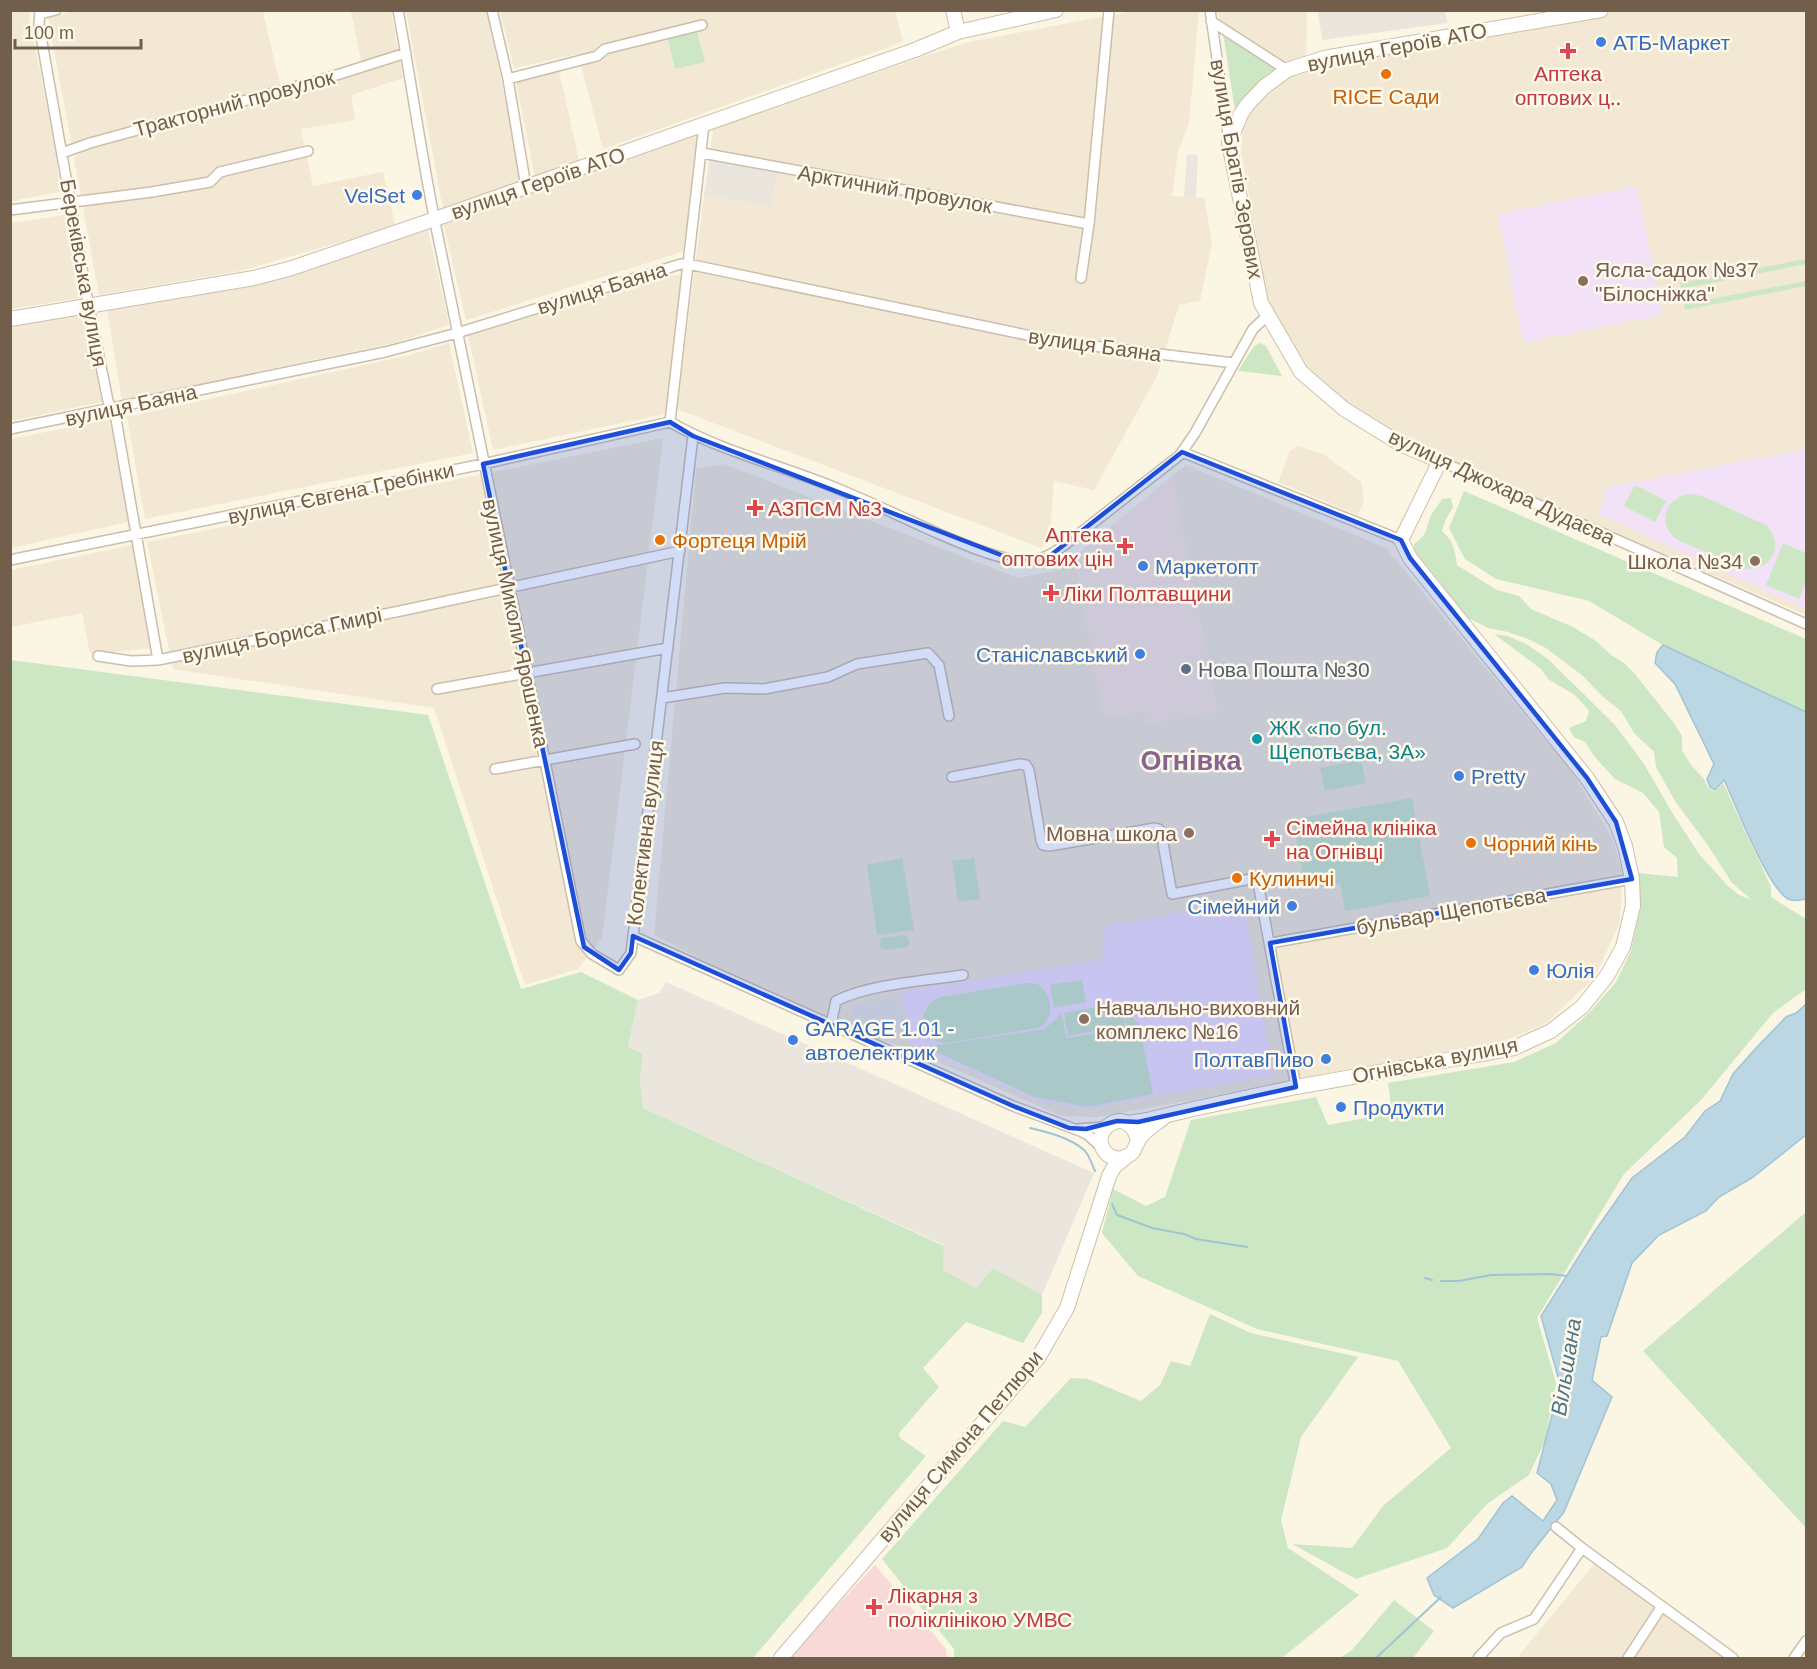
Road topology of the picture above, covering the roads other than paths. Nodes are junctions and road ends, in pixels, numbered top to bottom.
1 (56, 10) edge
2 (398, 10) edge
3 (492, 10) edge
4 (952, 10) edge
5 (1056, 10) edge
6 (1109, 10) edge
7 (1210, 10) edge
8 (1601, 10) edge
9 (40, 12) edge
10 (1211, 21) junction
11 (702, 25) dead end
12 (958, 32) junction
13 (406, 53) junction
14 (1287, 70) junction
15 (508, 79) junction
16 (704, 124) junction
17 (1229, 143) junction
18 (308, 151) dead end
19 (62, 153) junction
20 (702, 153) junction
21 (526, 187) junction
22 (72, 202) junction
23 (10, 210) edge
24 (435, 219) junction
25 (1089, 224) junction
26 (688, 264) junction
27 (1082, 278) dead end
28 (89, 306) junction
29 (1268, 315) junction
30 (10, 319) edge
31 (457, 333) junction
32 (1234, 363) junction
33 (112, 409) junction
34 (670, 422) junction
35 (10, 429) edge
36 (693, 436) junction
37 (1182, 452) junction
38 (1440, 461) junction
39 (483, 464) junction
40 (135, 535) junction
41 (1401, 540) junction
42 (680, 551) junction
43 (10, 560) edge
44 (510, 587) junction
45 (1806, 624) edge
46 (668, 648) junction
47 (98, 656) dead end
48 (158, 660) junction
49 (528, 673) junction
50 (437, 689) dead end
51 (662, 698) junction
52 (949, 716) dead end
53 (635, 744) dead end
54 (545, 760) junction
55 (495, 769) dead end
56 (952, 777) dead end
57 (1632, 879) junction
58 (633, 936) junction
59 (1270, 943) junction
60 (963, 975) dead end
61 (831, 1024) junction
62 (1296, 1087) junction
63 (1193, 1109) junction
64 (1128, 1123) junction
65 (1106, 1126) junction
66 (1069, 1128) junction
67 (1138, 1142) junction
68 (1103, 1150) junction
69 (1126, 1157) junction
70 (1109, 1176) junction
71 (1556, 1527) dead end
72 (1582, 1548) junction
73 (1662, 1606) junction
74 (1806, 1641) edge
75 (781, 1659) edge
76 (1478, 1659) edge
77 (1628, 1659) edge
78 (1733, 1659) edge
79 (1794, 1659) edge

1 - 9 street
2 - 13 street, вулиця Миколи Ярошенка
3 - 15 street
4 - 12 street
5 - 12 street, вулиця Героїв АТО
6 - 25 street
7 - 10 street, вулиця Братів Зерових
8 - 14 street, вулиця Героїв АТО
9 - 19 street, Береківська вулиця
10 - 14 street, вулиця Братів Зерових
10 - 17 street, вулиця Братів Зерових
11 - 15 street
12 - 16 street, вулиця Героїв АТО
13 - 19 street, Тракторний провулок
13 - 24 street, вулиця Миколи Ярошенка
14 - 17 street, вулиця Героїв АТО
15 - 21 street
16 - 20 street
16 - 21 street, вулиця Героїв АТО
17 - 29 street, вулиця Братів Зерових
18 - 22 street
19 - 22 street, Береківська вулиця
20 - 25 street, Арктичний провулок
20 - 26 street
21 - 24 street, вулиця Героїв АТО
22 - 23 street
22 - 28 street, Береківська вулиця
24 - 28 street, вулиця Героїв АТО
24 - 31 street, вулиця Миколи Ярошенка
25 - 27 street
26 - 31 street, вулиця Баяна
26 - 32 street, вулиця Баяна
26 - 34 street
28 - 30 street, вулиця Героїв АТО
28 - 33 street, Береківська вулиця
29 - 32 street
29 - 38 street, вулиця Джохара Дудаєва
31 - 33 street, вулиця Баяна
31 - 39 street, вулиця Миколи Ярошенка
32 - 37 street
33 - 35 street, вулиця Баяна
33 - 40 street, Береківська вулиця
34 - 36 street
34 - 39 street, вулиця Євгена Гребінки
36 - 37 street
36 - 42 street, Колективна вулиця
37 - 41 street
38 - 41 street
38 - 45 street, вулиця Джохара Дудаєва
39 - 40 street, вулиця Євгена Гребінки
39 - 44 street, вулиця Миколи Ярошенка
40 - 43 street, вулиця Євгена Гребінки
40 - 48 street, вулиця Бориса Гмирі
41 - 57 street, Огнівська вулиця
42 - 44 street, вулиця Бориса Гмирі
42 - 46 street, Колективна вулиця
44 - 48 street, вулиця Бориса Гмирі
44 - 49 street, вулиця Миколи Ярошенка
46 - 49 street
46 - 51 street, Колективна вулиця
47 - 48 street, вулиця Бориса Гмирі
49 - 50 street
49 - 54 street, вулиця Миколи Ярошенка
51 - 52 street
51 - 58 street, Колективна вулиця
53 - 54 street
54 - 55 street
54 - 58 street, вулиця Миколи Ярошенка
56 - 59 street
57 - 59 street, бульвар Щепотьєва
57 - 62 street, Огнівська вулиця
58 - 61 street, Колективна вулиця
59 - 62 street
60 - 61 street
61 - 66 street, Колективна вулиця
62 - 63 street, Огнівська вулиця
63 - 64 street, Огнівська вулиця
63 - 67 street, Огнівська вулиця
64 - 65 street, Огнівська вулиця
64 - 67 street
65 - 66 street, Колективна вулиця
65 - 68 street
66 - 68 street, Колективна вулиця
67 - 69 street, Огнівська вулиця
68 - 69 street
68 - 70 street, вулиця Симона Петлюри
69 - 70 street, вулиця Симона Петлюри
70 - 75 street, вулиця Симона Петлюри
71 - 72 street
72 - 73 street
72 - 76 street
73 - 77 street
73 - 78 street
74 - 79 street

